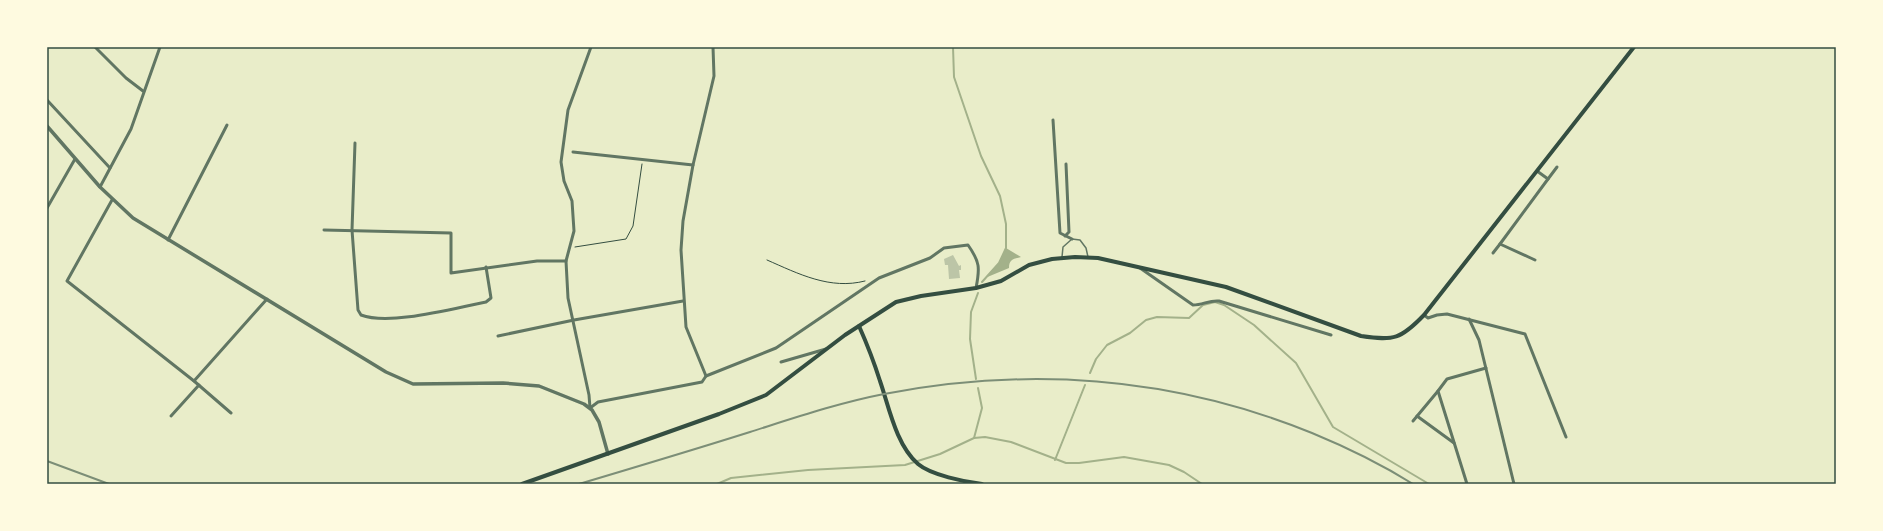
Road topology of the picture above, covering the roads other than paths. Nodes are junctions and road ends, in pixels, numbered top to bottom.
1 (95, 47) edge
2 (160, 47) edge
3 (591, 47) edge
4 (713, 47) edge
5 (1634, 47) edge
6 (143, 91) junction
7 (47, 100) edge
8 (1053, 120) dead end
9 (227, 125) dead end
10 (47, 126) edge
11 (355, 143) dead end
12 (573, 152) dead end
13 (75, 159) junction
14 (1066, 164) dead end
15 (693, 165) junction
16 (1557, 167) dead end
17 (110, 168) junction
18 (1537, 171) junction
19 (1548, 179) junction
20 (100, 187) junction
21 (112, 200) junction
22 (47, 208) edge
23 (324, 230) dead end
24 (352, 230) junction
25 (1065, 236) junction
26 (1072, 239) junction
27 (168, 240) junction
28 (1500, 244) junction
29 (1493, 253) dead end
30 (1062, 258) junction
31 (1088, 258) junction
32 (1535, 260) dead end
33 (566, 261) junction
34 (1137, 266) junction
35 (486, 267) junction
36 (976, 288) junction
37 (267, 299) junction
38 (683, 301) junction
39 (1424, 315) junction
40 (1469, 319) junction
41 (574, 320) junction
42 (859, 326) junction
43 (1331, 335) dead end
44 (498, 336) dead end
45 (828, 349) junction
46 (781, 362) dead end
47 (1486, 368) junction
48 (706, 376) junction
49 (194, 381) junction
50 (199, 385) junction
51 (1438, 391) junction
52 (590, 408) junction
53 (231, 413) dead end
54 (171, 416) dead end
55 (1417, 416) junction
56 (1413, 421) dead end
57 (1566, 437) dead end
58 (1454, 444) junction
59 (608, 454) junction
60 (522, 484) edge
61 (982, 484) edge
62 (1467, 484) edge
63 (1514, 484) edge

1 - 6 street
2 - 6 street
3 - 33 street
4 - 15 street
5 - 18 main road
6 - 17 street
7 - 17 street
8 - 25 street
9 - 27 street
10 - 13 street
11 - 24 street
12 - 15 street
13 - 20 street
13 - 22 street
14 - 25 street
15 - 38 street
16 - 19 street
17 - 20 street
18 - 19 street
18 - 39 main road
19 - 28 street
20 - 21 street
21 - 27 street
21 - 49 street
23 - 24 street
24 - 35 street
24 - 35 street
25 - 26 street
26 - 30 lane
26 - 31 lane
27 - 37 street
28 - 29 street
28 - 32 street
30 - 31 main road
30 - 36 main road
31 - 34 main road
33 - 35 street
33 - 41 street
34 - 39 main road
34 - 43 street
36 - 42 main road
36 - 48 street
37 - 49 street
37 - 52 street
38 - 41 street
38 - 48 street
39 - 40 street
40 - 47 street
40 - 57 street
41 - 44 street
41 - 52 street
42 - 45 main road
42 - 61 main road
45 - 46 street
45 - 59 main road
47 - 51 street
47 - 63 street
48 - 52 street
49 - 50 street
50 - 53 street
50 - 54 street
51 - 55 street
51 - 58 street
52 - 59 street
55 - 56 street
55 - 58 street
58 - 62 street
59 - 60 main road

